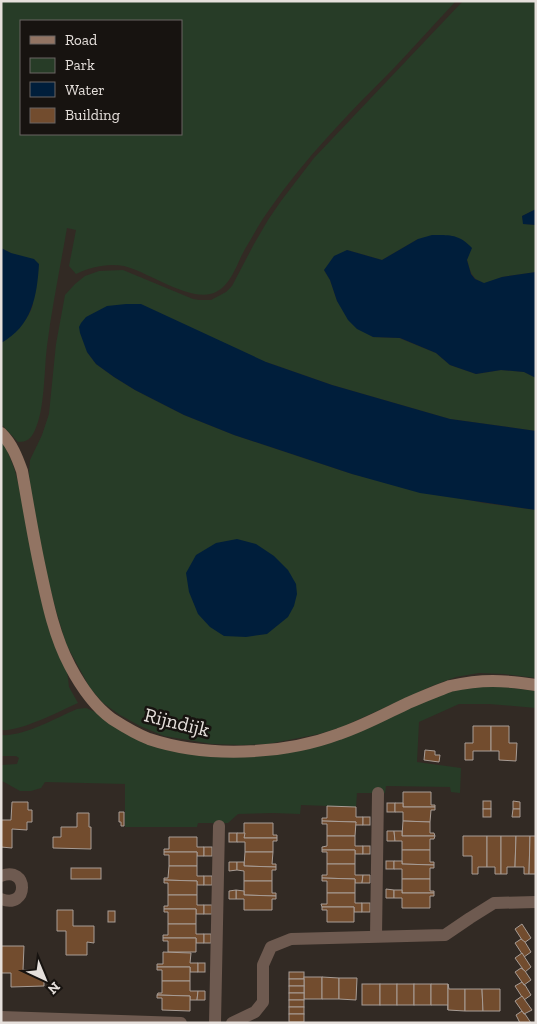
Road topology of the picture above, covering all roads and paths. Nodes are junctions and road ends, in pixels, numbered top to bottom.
1 (1, 433) edge
2 (536, 685) edge
3 (378, 793) dead end
4 (219, 826) dead end
5 (1, 876) edge
6 (1, 899) edge
7 (536, 902) edge
8 (376, 936) junction
9 (1, 1017) edge
10 (255, 1017) edge
11 (182, 1023) edge
12 (215, 1023) edge
13 (232, 1023) edge

1 - 2 street, Rijndijk
3 - 8 street
4 - 12 street
5 - 6 street
7 - 8 street
8 - 10 street
9 - 11 street
10 - 13 street

